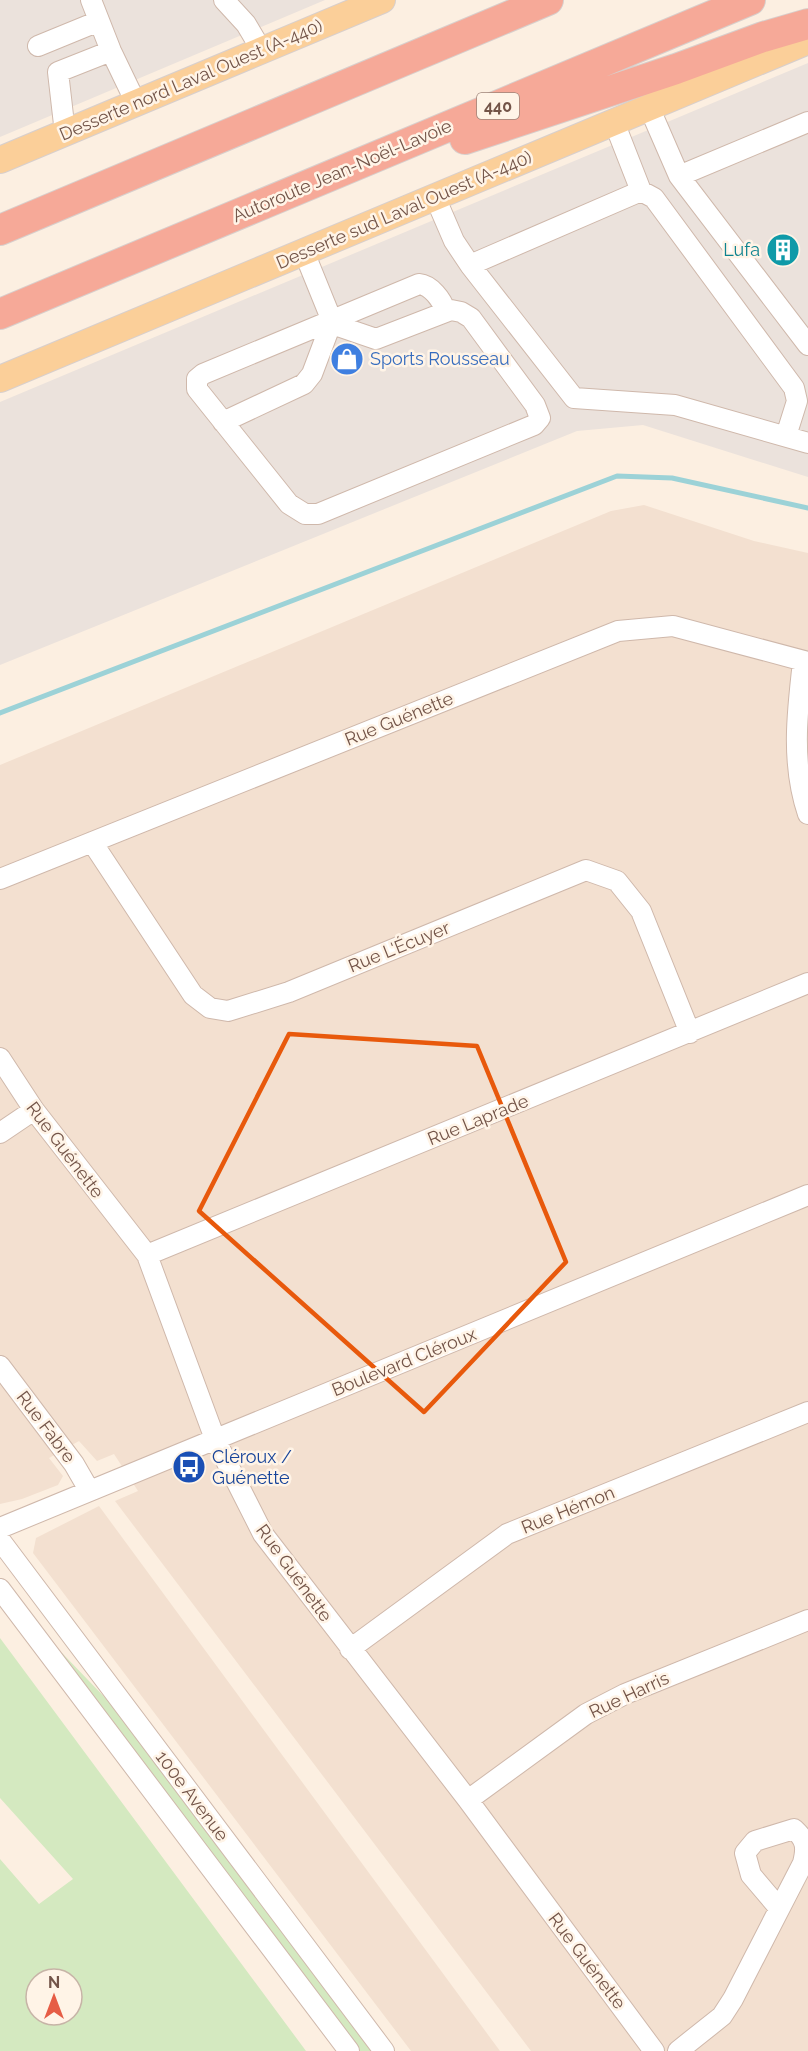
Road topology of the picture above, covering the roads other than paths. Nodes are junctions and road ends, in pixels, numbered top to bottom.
1 (91, 0) edge
2 (224, 0) edge
3 (382, 0) edge
4 (502, 0) edge
5 (548, 0) edge
6 (750, 0) edge
7 (99, 21) junction
8 (808, 24) edge
9 (808, 41) edge
10 (38, 46) dead end
11 (111, 51) junction
12 (262, 51) junction
13 (360, 79) junction
14 (136, 103) junction
15 (649, 107) junction
16 (614, 122) junction
17 (808, 122) edge
18 (64, 133) junction
19 (0, 160) edge
20 (679, 176) junction
21 (641, 191) junction
22 (435, 197) junction
23 (245, 211) junction
24 (0, 230) edge
25 (304, 252) junction
26 (470, 265) junction
27 (445, 310) junction
28 (0, 315) edge
29 (332, 321) junction
30 (808, 345) edge
31 (0, 379) edge
32 (224, 422) junction
33 (786, 436) junction
34 (808, 442) edge
35 (806, 662) edge
36 (808, 814) edge
37 (92, 842) junction
38 (0, 879) edge
39 (808, 983) edge
40 (690, 1033) junction
41 (0, 1058) edge
42 (34, 1110) junction
43 (0, 1133) edge
44 (808, 1195) edge
45 (147, 1255) junction
46 (0, 1366) edge
47 (808, 1412) edge
48 (215, 1439) junction
49 (89, 1490) junction
50 (0, 1528) edge
51 (0, 1540) edge
52 (0, 1589) edge
53 (808, 1620) edge
54 (350, 1649) junction
55 (468, 1800) junction
56 (779, 1908) dead end
57 (348, 2051) edge
58 (384, 2051) edge
59 (654, 2051) edge
60 (678, 2051) edge

1 - 7 street
2 - 12 street
3 - 12 main road, Desserte nord Laval Ouest (A-440)
4 - 13 highway
5 - 13 highway
6 - 23 highway, Autoroute Jean-Noël-Lavoie / 440
7 - 10 street
7 - 11 street
8 - 23 highway
9 - 15 main road, Desserte sud Laval Ouest (A-440)
11 - 14 street
11 - 18 street
12 - 14 main road, Desserte nord Laval Ouest (A-440)
13 - 24 highway
14 - 18 main road, Desserte nord Laval Ouest (A-440)
15 - 16 main road, Desserte sud Laval Ouest (A-440)
15 - 20 street
16 - 21 street
16 - 22 main road, Desserte sud Laval Ouest (A-440)
17 - 20 street
18 - 19 main road, Desserte nord Laval Ouest (A-440)
20 - 30 street
21 - 26 street
21 - 33 street
22 - 25 main road, Desserte sud Laval Ouest (A-440)
22 - 26 street
23 - 28 highway, Autoroute Jean-Noël-Lavoie / 440
25 - 29 street
25 - 31 main road, Desserte sud Laval Ouest (A-440)
26 - 33 street
27 - 29 street
27 - 29 street
27 - 32 street
29 - 32 street
29 - 32 street
33 - 34 street
35 - 36 street
35 - 37 street, Rue Guénette
37 - 38 street, Rue Guénette
37 - 40 street, Rue L'Écuyer
39 - 40 street, Rue Laprade
40 - 45 street, Rue Laprade
41 - 42 street, Rue Guénette
42 - 43 street
42 - 45 street, Rue Guénette
44 - 48 street, Boulevard Cléroux
45 - 48 street, Rue Guénette
46 - 49 street, Rue Fabre
47 - 54 street, Rue Hémon
48 - 49 street, Boulevard Cléroux
48 - 54 street, Rue Guénette
49 - 50 street, Boulevard Cléroux
51 - 58 street, 100e Avenue
52 - 57 street, 100e Avenue
53 - 55 street, Rue Harris
54 - 55 street, Rue Guénette
55 - 59 street, Rue Guénette
56 - 60 street

